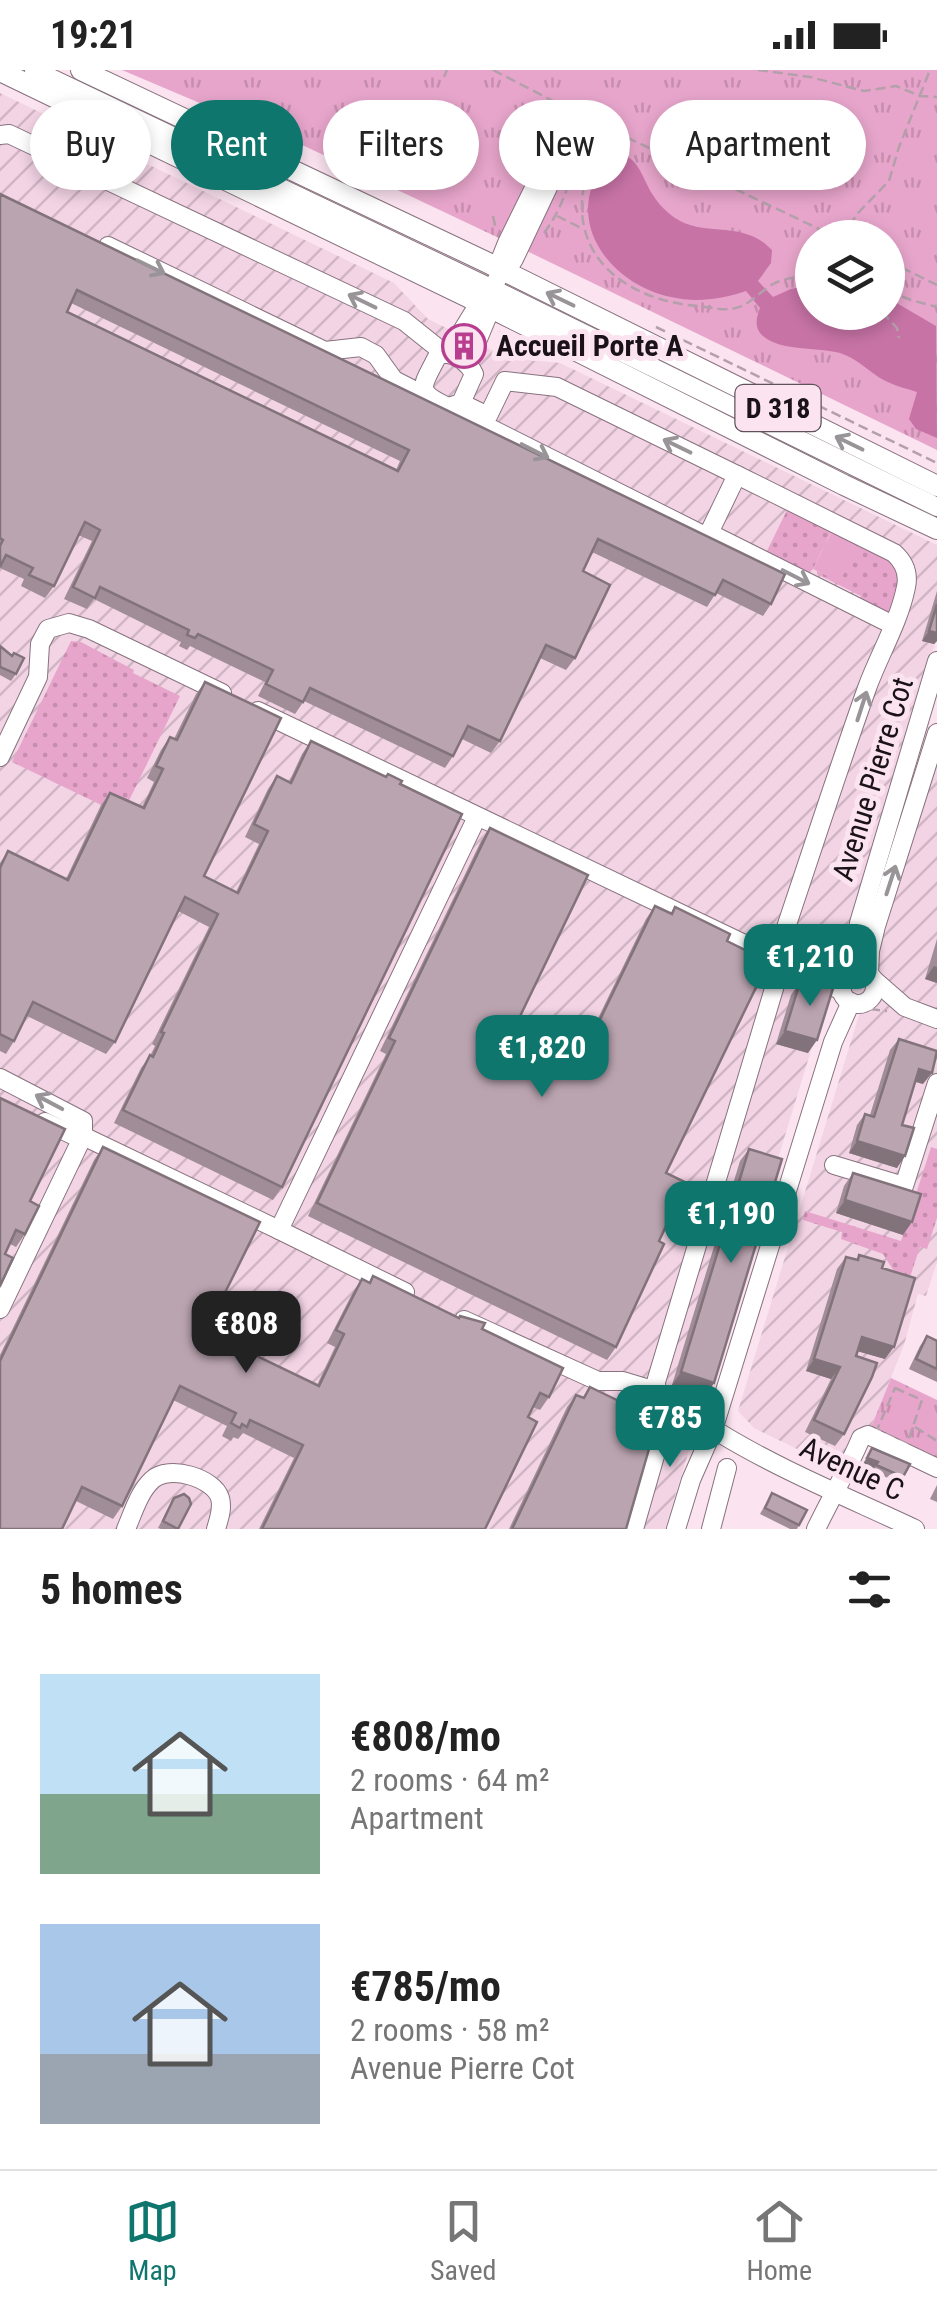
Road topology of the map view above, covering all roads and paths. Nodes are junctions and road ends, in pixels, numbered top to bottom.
1 (34, 70) edge
2 (81, 70) edge
3 (447, 70) edge
4 (493, 70) edge
5 (758, 70) edge
6 (930, 70) edge
7 (4, 75) edge
8 (444, 77) dead end
9 (920, 96) junction
10 (937, 97) edge
11 (552, 100) edge
12 (0, 135) edge
13 (630, 139) edge
14 (546, 190) edge
15 (583, 190) edge
16 (798, 220) edge
17 (853, 220) edge
18 (87, 236) edge
19 (905, 269) edge
20 (501, 271) junction
21 (795, 278) edge
22 (937, 285) edge
23 (905, 297) edge
24 (937, 307) edge
25 (649, 324) dead end
26 (481, 327) junction
27 (897, 330) edge
28 (899, 338) dead end
29 (502, 339) dead end
30 (446, 354) junction
31 (468, 363) junction
32 (428, 397) junction
33 (454, 405) junction
34 (937, 462) edge
35 (737, 475) junction
36 (937, 486) edge
37 (937, 507) edge
38 (937, 529) edge
39 (709, 533) junction
40 (893, 625) junction
41 (937, 661) edge
42 (230, 697) edge
43 (248, 706) edge
44 (937, 732) edge
45 (0, 757) edge
46 (923, 769) edge
47 (477, 817) junction
48 (778, 961) junction
49 (861, 990) junction
50 (937, 1019) edge
51 (0, 1078) edge
52 (937, 1082) edge
53 (31, 1114) edge
54 (84, 1136) junction
55 (834, 1165) dead end
56 (279, 1230) junction
57 (420, 1300) edge
58 (0, 1309) edge
59 (456, 1317) edge
60 (660, 1408) junction
61 (913, 1426) junction
62 (713, 1430) junction
63 (937, 1441) edge
64 (727, 1468) dead end
65 (937, 1468) edge
66 (834, 1491) junction
67 (126, 1529) edge
68 (216, 1529) edge
69 (634, 1529) edge
70 (676, 1529) edge
71 (711, 1529) edge
72 (816, 1529) edge
73 (915, 1529) edge

1 - 20 street
2 - 20 main road, D 318
3 - 8 path
4 - 11 path
5 - 9 path
6 - 9 path
7 - 20 main road, D 318
9 - 10 path
9 - 17 path
30 -> 12 street
13 - 16 path
14 - 20 street
15 - 21 path
18 -> 32 street
19 - 22 path
20 - 26 street
36 -> 20 main road, D 318
20 - 37 street
20 - 38 main road, D 318
23 - 24 path
25 - 34 path
26 - 29 path
26 - 30 street
26 - 31 street
27 - 28 path
30 - 31 street
30 - 32 street
31 - 33 street
32 - 33 street
35 -> 33 street
33 -> 39 street
35 - 39 street
35 - 40 street
39 -> 40 street
48 -> 40 street
41 - 46 street, Avenue Pierre Cot
42 - 45 street
43 - 47 street
44 - 46 street, Avenue Pierre Cot
46 - 49 street, Avenue Pierre Cot
47 - 48 street
47 - 56 street
48 - 49 street
48 - 60 street
49 - 50 street
49 - 62 street, Avenue Pierre Cot
54 -> 51 street
52 - 55 street
53 - 54 street
54 - 56 street
54 - 58 street
56 - 57 street
59 - 60 street, Avenue C
60 - 62 street, Avenue C
60 - 69 street
61 - 61 path
61 - 63 path
62 - 66 street, Avenue C
62 - 70 street, Avenue Pierre Cot
64 - 71 street
65 - 66 street
66 - 72 street
66 - 73 street, Avenue C
67 - 68 street

